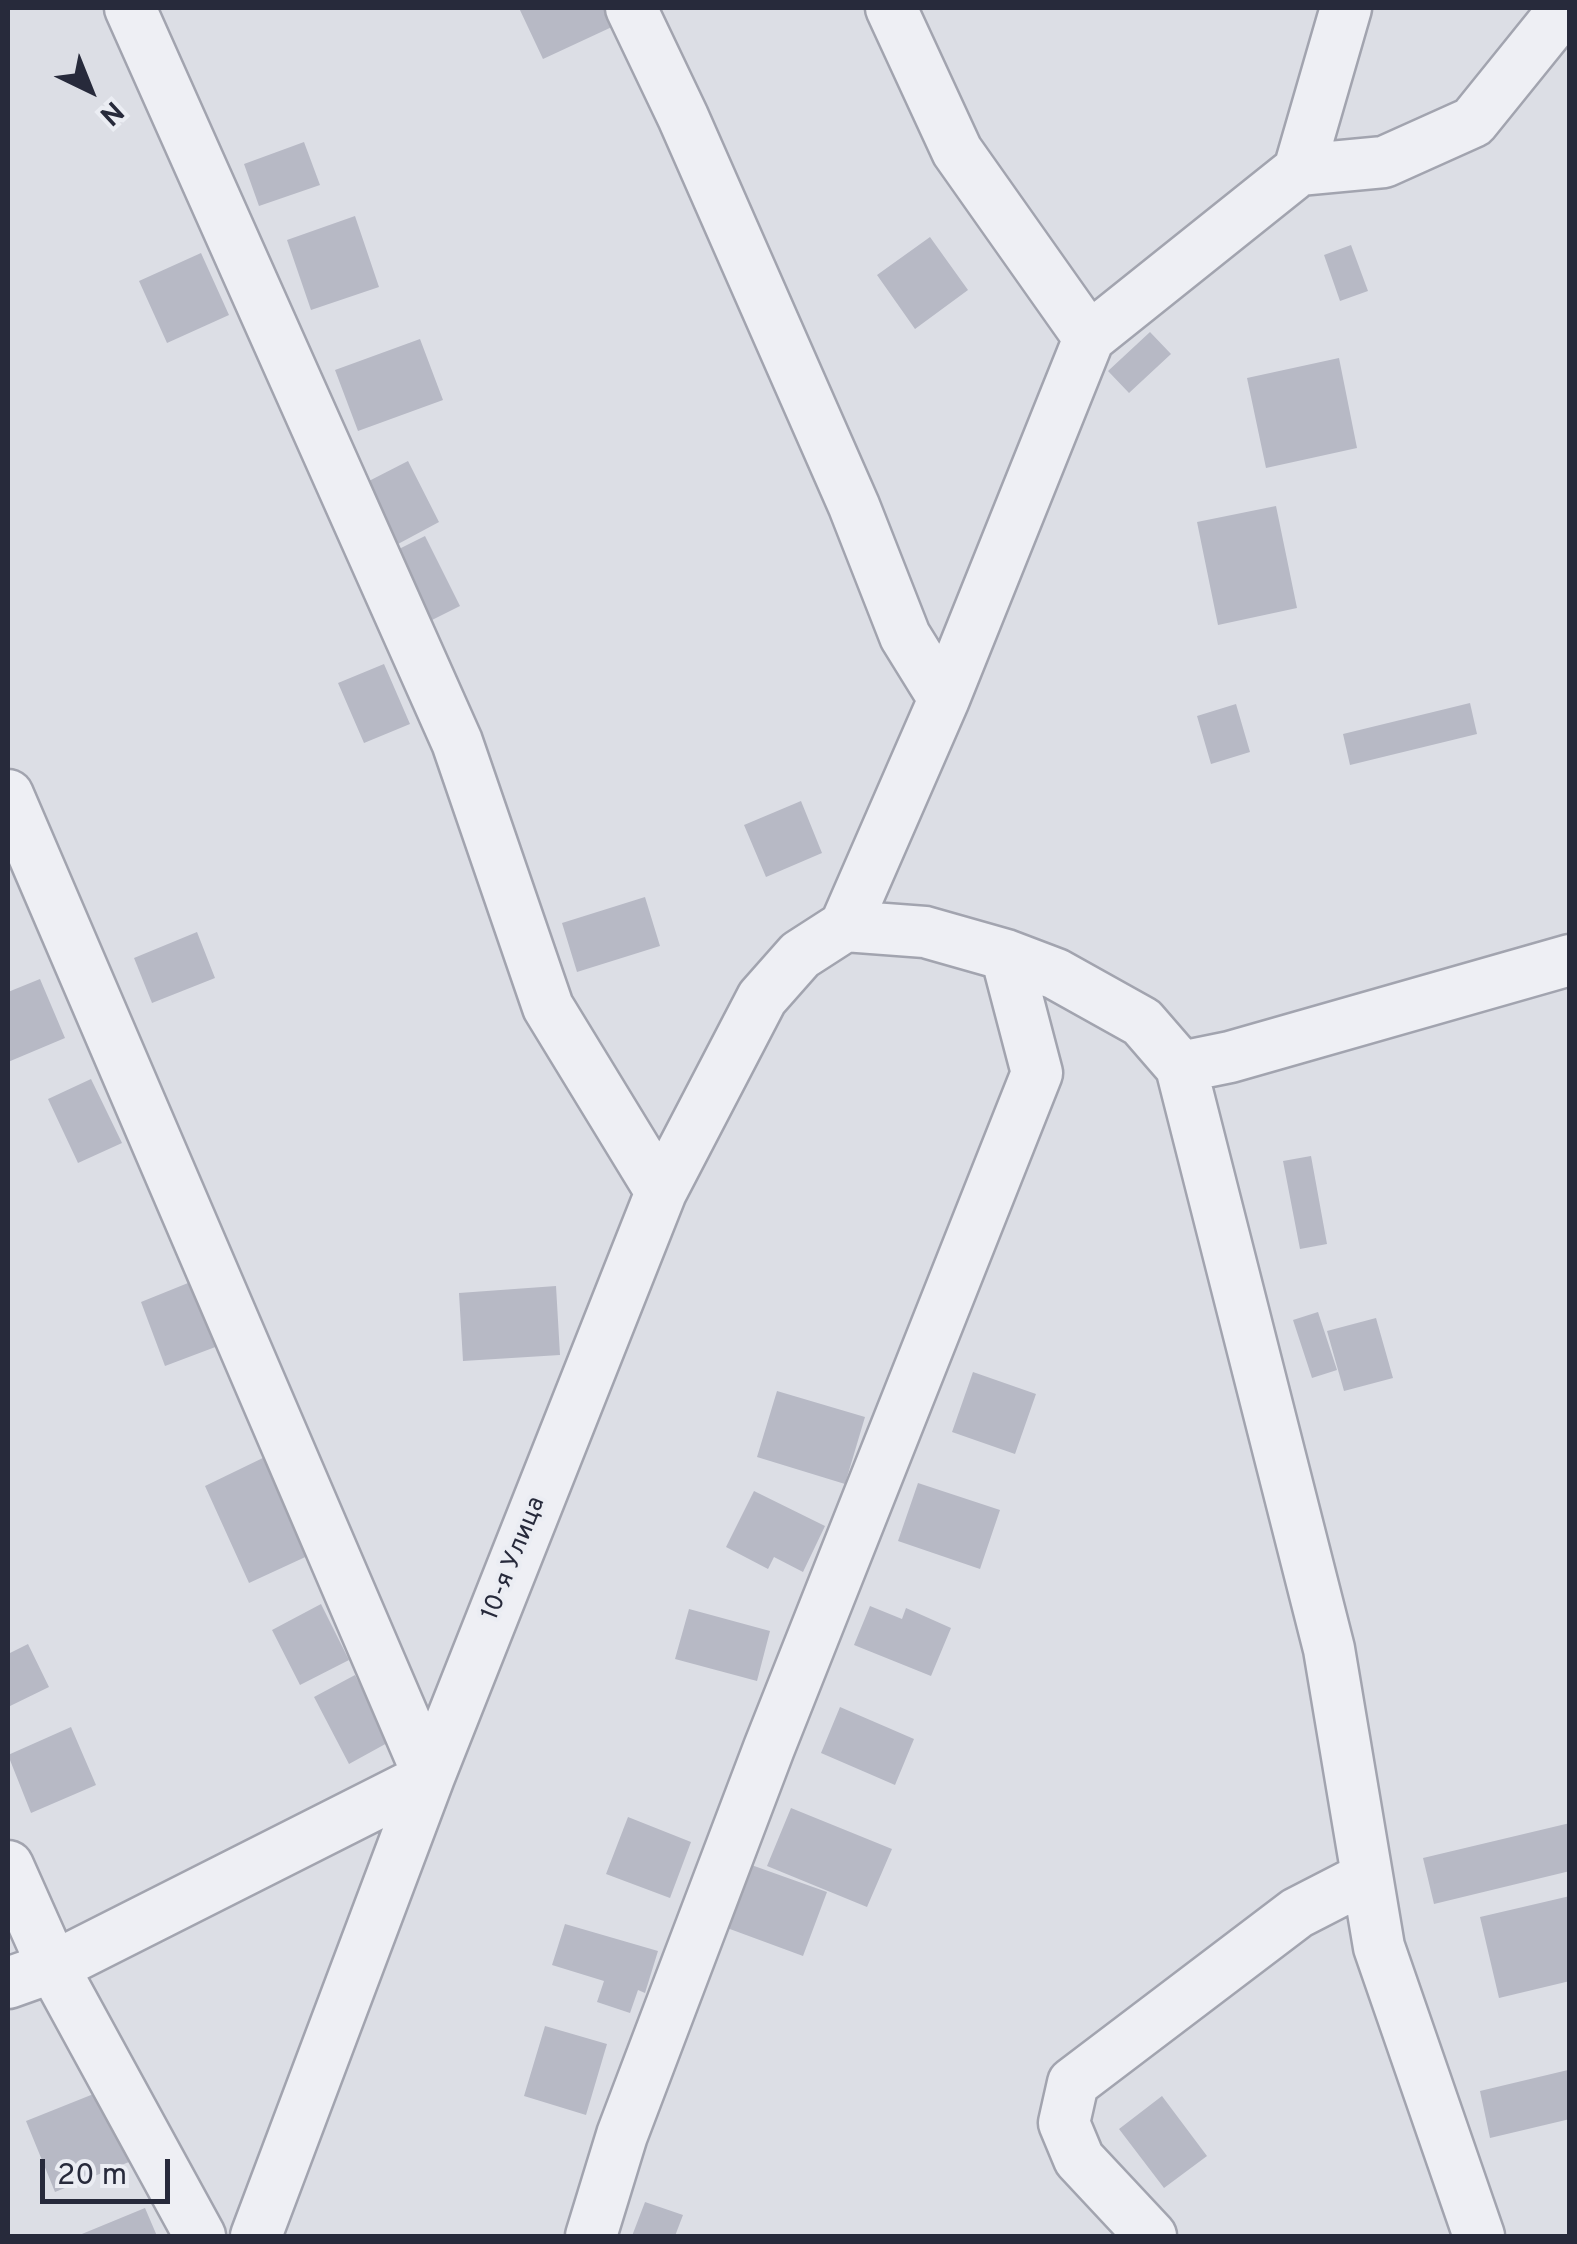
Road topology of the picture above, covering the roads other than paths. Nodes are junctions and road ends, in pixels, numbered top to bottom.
1 (130, 8) edge
2 (631, 8) edge
3 (891, 8) edge
4 (1346, 8) edge
5 (1566, 8) edge
6 (1299, 170) junction
7 (1089, 338) junction
8 (944, 699) junction
9 (8, 795) edge
10 (846, 926) junction
11 (1006, 954) junction
12 (1570, 960) edge
13 (1181, 1066) junction
14 (661, 1192) junction
15 (428, 1777) junction
16 (8, 1866) edge
17 (1367, 1876) junction
18 (30, 1975) edge
19 (200, 2236) edge
20 (256, 2236) edge
21 (592, 2236) edge
22 (1150, 2236) edge
23 (1480, 2236) edge

1 - 14 street
2 - 8 street
3 - 7 street
4 - 6 street
5 - 6 street
6 - 7 street
7 - 8 street
8 - 10 street
9 - 15 street
10 - 11 street
10 - 14 street, 10-я Улица
11 - 13 street
11 - 21 street
12 - 13 street
13 - 17 street
14 - 15 street, 10-я Улица
15 - 18 street
15 - 20 street, 10-я Улица
16 - 18 street
17 - 22 street
17 - 23 street
18 - 19 street

